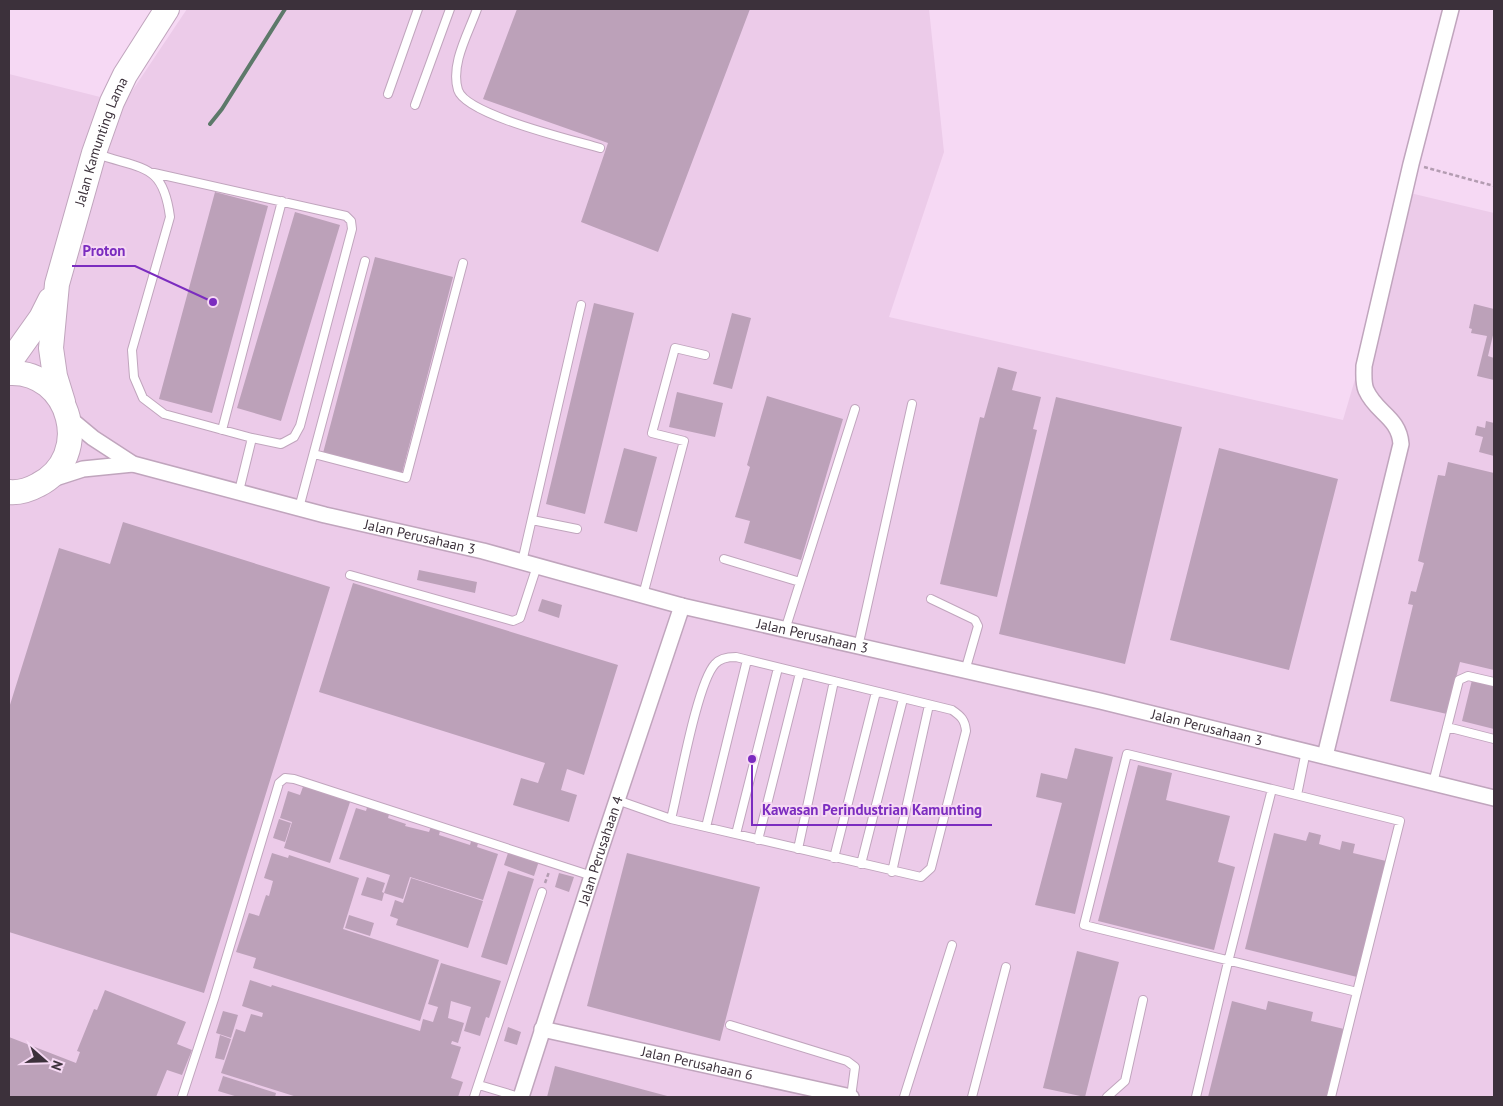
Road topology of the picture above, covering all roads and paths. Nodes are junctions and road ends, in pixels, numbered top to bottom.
1 (167, 9) edge
2 (418, 9) edge
3 (450, 9) edge
4 (477, 9) edge
5 (1451, 9) edge
6 (388, 94) dead end
7 (415, 105) dead end
8 (600, 148) dead end
9 (94, 153) junction
10 (1411, 164) junction
11 (154, 173) junction
12 (1494, 186) edge
13 (282, 201) junction
14 (365, 260) dead end
15 (463, 263) dead end
16 (57, 284) junction
17 (581, 305) dead end
18 (706, 355) dead end
19 (9, 363) edge
20 (9, 372) edge
21 (912, 404) dead end
22 (855, 409) dead end
23 (66, 410) junction
24 (222, 430) junction
25 (252, 438) junction
26 (314, 454) junction
27 (133, 464) junction
28 (28, 488) edge
29 (239, 491) junction
30 (9, 505) edge
31 (299, 508) junction
32 (532, 520) junction
33 (577, 530) dead end
34 (724, 559) dead end
35 (529, 564) junction
36 (350, 575) dead end
37 (800, 582) junction
38 (642, 595) junction
39 (931, 599) dead end
40 (682, 606) junction
41 (785, 630) junction
42 (858, 647) junction
43 (747, 660) junction
44 (778, 668) junction
45 (966, 671) junction
46 (800, 673) junction
47 (834, 681) junction
48 (1494, 682) edge
49 (876, 692) junction
50 (904, 698) junction
51 (929, 705) junction
52 (1447, 727) junction
53 (1494, 739) edge
54 (1306, 751) junction
55 (1325, 756) junction
56 (1433, 782) junction
57 (1272, 789) junction
58 (1297, 795) junction
59 (1494, 798) edge
60 (617, 800) junction
61 (671, 819) junction
62 (706, 827) junction
63 (736, 834) junction
64 (758, 840) junction
65 (798, 849) junction
66 (834, 858) junction
67 (552, 863) junction
68 (861, 864) junction
69 (892, 872) junction
70 (592, 876) junction
71 (542, 892) joint
72 (952, 945) dead end
73 (1228, 962) junction
74 (1006, 967) dead end
75 (1357, 992) junction
76 (1143, 1000) dead end
77 (730, 1024) dead end
78 (542, 1029) junction
79 (478, 1085) junction
80 (182, 1097) edge
81 (474, 1097) edge
82 (520, 1097) edge
83 (851, 1097) edge
84 (904, 1097) edge
85 (972, 1097) edge
86 (1107, 1097) edge
87 (1196, 1097) edge
88 (1332, 1097) edge

1 - 9 main road, Jalan Kamunting Lama
2 - 6 lane
3 - 7 lane
4 - 8 lane
5 - 10 street
9 - 11 lane
9 - 16 main road, Jalan Kamunting Lama
10 - 12 path
10 - 55 street
11 - 13 lane
11 - 24 lane
13 - 24 lane
13 - 25 lane
14 - 26 lane
15 - 26 lane
16 - 19 main road
16 - 23 main road
17 - 32 lane
18 - 38 lane
20 - 23 main road
21 - 42 lane
22 - 37 lane
23 - 27 street
23 - 28 main road
24 - 25 lane
25 - 29 lane
26 - 31 lane
27 - 28 street
27 - 29 street, Jalan Perusahaan 3
28 - 30 main road
29 - 31 street, Jalan Perusahaan 3
31 - 35 street, Jalan Perusahaan 3
32 - 33 lane
32 - 35 lane
34 - 37 lane
35 - 36 lane
35 - 38 street, Jalan Perusahaan 3
37 - 41 lane
38 - 40 street, Jalan Perusahaan 3
39 - 45 lane
40 - 41 street, Jalan Perusahaan 3
40 - 60 street, Jalan Perusahaan 4
41 - 42 street, Jalan Perusahaan 3
42 - 45 street, Jalan Perusahaan 3
43 - 44 lane
43 - 61 lane
43 - 62 lane
44 - 46 lane
44 - 63 lane
45 - 54 street, Jalan Perusahaan 3
46 - 47 lane
46 - 64 lane
47 - 49 lane
47 - 65 lane
48 - 52 lane
49 - 50 lane
49 - 66 lane
50 - 51 lane
50 - 68 lane
51 - 69 lane
51 - 69 lane
52 - 53 lane
52 - 56 lane
54 - 55 street, Jalan Perusahaan 3
54 - 58 lane
55 - 56 street, Jalan Perusahaan 3
56 - 59 street, Jalan Perusahaan 3
57 - 58 lane
57 - 73 lane
57 - 73 lane
58 - 75 lane
60 - 61 lane
60 - 70 street, Jalan Perusahaan 4
61 - 62 lane
62 - 63 lane
63 - 64 lane
64 - 65 lane
65 - 66 lane
66 - 68 lane
67 - 70 lane
67 - 71 path
67 - 80 lane
68 - 69 lane
70 - 78 street, Jalan Perusahaan 4
71 - 79 lane
72 - 84 lane
73 - 75 lane
73 - 87 lane
74 - 85 lane
75 - 88 lane
76 - 86 lane
77 - 83 lane
78 - 82 street, Jalan Perusahaan 4
78 - 83 street, Jalan Perusahaan 6
79 - 81 lane
79 - 82 lane

